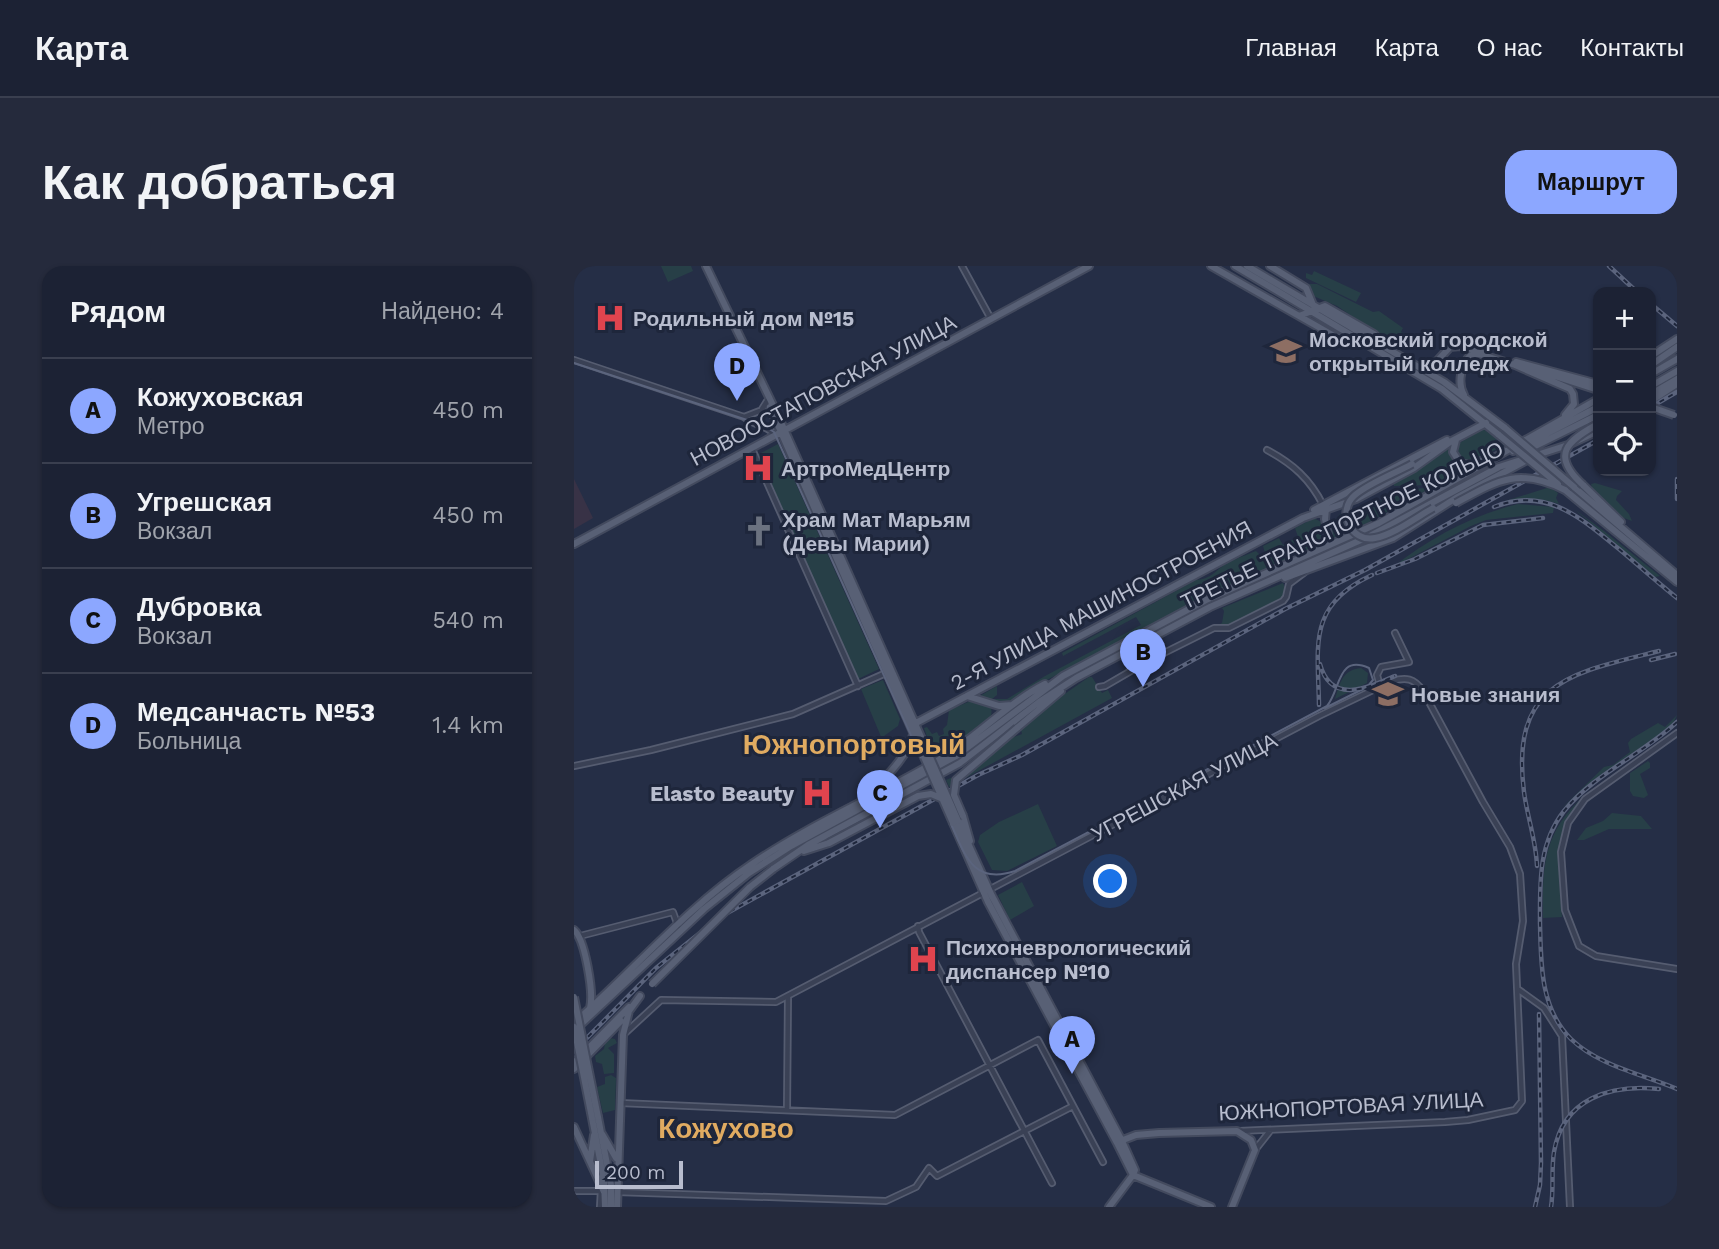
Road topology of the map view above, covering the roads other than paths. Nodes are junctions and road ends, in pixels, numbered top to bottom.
1 (706, 266) edge
2 (962, 266) edge
3 (1089, 266) edge
4 (1211, 266) edge
5 (1235, 266) edge
6 (1247, 266) edge
7 (1270, 266) edge
8 (1307, 289) junction
9 (1297, 300) junction
10 (1315, 309) junction
11 (1289, 310) junction
12 (1302, 317) junction
13 (991, 319) junction
14 (1313, 323) junction
15 (1677, 339) edge
16 (1383, 346) junction
17 (1373, 347) junction
18 (1466, 347) junction
19 (1677, 349) edge
20 (1656, 353) edge
21 (1471, 355) junction
22 (1677, 359) edge
23 (574, 360) edge
24 (1656, 363) edge
25 (1522, 364) junction
26 (1428, 371) junction
27 (1656, 371) edge
28 (1677, 377) edge
29 (1593, 382) edge
30 (1656, 384) edge
31 (1593, 388) edge
32 (765, 391) junction
33 (1656, 391) edge
34 (1465, 396) junction
35 (1656, 396) edge
36 (767, 401) junction
37 (1593, 402) edge
38 (1656, 409) edge
39 (762, 410) junction
40 (1593, 410) edge
41 (772, 412) junction
42 (1676, 415) edge
43 (744, 417) junction
44 (1593, 417) edge
45 (1484, 421) junction
46 (1549, 426) junction
47 (1593, 427) edge
48 (780, 433) junction
49 (1593, 433) edge
50 (1460, 437) junction
51 (1527, 439) junction
52 (1439, 446) junction
53 (1560, 448) junction
54 (752, 449) junction
55 (1267, 450) dead end
56 (1476, 470) junction
57 (1488, 473) junction
58 (1465, 485) junction
59 (1565, 490) junction
60 (1330, 505) junction
61 (1303, 518) junction
62 (1327, 526) junction
63 (1411, 528) junction
64 (574, 544) edge
65 (1646, 549) junction
66 (1311, 554) junction
67 (1313, 568) junction
68 (1677, 575) edge
69 (1283, 578) junction
70 (1677, 582) edge
71 (1250, 589) junction
72 (1288, 589) junction
73 (1395, 633) dead end
74 (885, 663) junction
75 (1072, 671) junction
76 (1089, 671) junction
77 (887, 673) junction
78 (878, 677) junction
79 (893, 679) junction
80 (1412, 680) joint
81 (858, 686) junction
82 (1380, 686) junction
83 (1099, 687) dead end
84 (967, 696) junction
85 (987, 702) junction
86 (1013, 705) junction
87 (923, 719) junction
88 (910, 721) junction
89 (990, 723) junction
90 (913, 732) junction
91 (1677, 733) edge
92 (923, 740) junction
93 (927, 756) junction
94 (901, 759) junction
95 (574, 766) edge
96 (912, 774) junction
97 (943, 799) junction
98 (859, 803) junction
99 (958, 820) junction
100 (783, 861) junction
101 (974, 861) junction
102 (749, 873) junction
103 (718, 890) junction
104 (987, 891) junction
105 (678, 926) junction
106 (918, 926) junction
107 (577, 933) edge
108 (1677, 969) edge
109 (590, 985) junction
110 (1518, 989) junction
111 (607, 992) junction
112 (640, 996) junction
113 (788, 996) junction
114 (574, 997) edge
115 (1528, 997) junction
116 (1519, 1004) junction
117 (589, 1010) junction
118 (629, 1011) junction
119 (574, 1027) edge
120 (623, 1035) junction
121 (605, 1038) junction
122 (621, 1048) junction
123 (574, 1063) edge
124 (990, 1066) junction
125 (574, 1069) edge
126 (619, 1103) junction
127 (1073, 1106) junction
128 (786, 1110) junction
129 (595, 1117) junction
130 (618, 1119) junction
131 (575, 1130) edge
132 (1270, 1130) junction
133 (1024, 1131) junction
134 (1237, 1131) junction
135 (596, 1133) junction
136 (1119, 1142) junction
137 (1255, 1150) junction
138 (617, 1159) junction
139 (590, 1161) junction
140 (1103, 1161) dead end
141 (1126, 1165) junction
142 (602, 1170) junction
143 (1133, 1175) junction
144 (617, 1177) junction
145 (1052, 1183) dead end
146 (1125, 1184) junction
147 (600, 1186) junction
148 (574, 1191) edge
149 (617, 1192) junction
150 (606, 1198) junction
151 (603, 1207) edge
152 (614, 1207) edge
153 (1109, 1207) edge
154 (1211, 1207) edge
155 (1232, 1207) edge
156 (1570, 1207) edge

1 - 32 main road
2 - 13 street
3 - 13 main road, НОВООСТАПОВСКАЯ УЛИЦА
4 - 11 main road
5 - 9 main road
6 - 9 main road
7 - 8 main road
8 - 9 main road
8 - 10 main road
9 - 10 main road
9 - 11 main road
9 - 12 street
10 - 12 main road
10 - 14 street
10 - 16 main road
10 - 16 main road
10 - 17 main road
11 - 12 main road
12 - 14 main road
13 - 48 main road, НОВООСТАПОВСКАЯ УЛИЦА
14 - 17 main road
15 - 20 main road
16 - 26 main road
17 - 45 main road
18 - 21 main road
18 - 25 main road
18 - 26 main road
19 - 24 main road
21 - 34 main road
21 - 46 main road
22 - 27 main road
23 - 43 street
25 - 29 main road
25 - 31 main road
26 - 34 main road
28 - 30 main road
28 - 33 main road
28 - 35 main road
32 - 36 main road
32 - 48 main road
34 - 65 main road, bridge
36 - 39 street
36 - 41 main road
37 - 46 main road, ТРЕТЬЕ ТРАНСПОРТНОЕ КОЛЬЦО
38 - 42 main road, bridge
39 - 41 street
39 - 43 street
40 - 56 main road
41 - 48 main road
43 - 48 street
44 - 57 main road
45 - 50 main road, 2-Я УЛИЦА МАШИНОСТРОЕНИЯ
45 - 52 main road, 2-Я УЛИЦА МАШИНОСТРОЕНИЯ
45 - 59 main road, bridge
46 - 51 main road, ТРЕТЬЕ ТРАНСПОРТНОЕ КОЛЬЦО
47 - 65 main road, bridge
48 - 54 main road, НОВООСТАПОВСКАЯ УЛИЦА
48 - 74 main road
49 - 53 main road, ТРЕТЬЕ ТРАНСПОРТНОЕ КОЛЬЦО
50 - 51 main road
50 - 52 main road, 2-Я УЛИЦА МАШИНОСТРОЕНИЯ
51 - 56 main road, ТРЕТЬЕ ТРАНСПОРТНОЕ КОЛЬЦО
52 - 58 main road, bridge
52 - 60 main road, 2-Я УЛИЦА МАШИНОСТРОЕНИЯ
53 - 57 main road, ТРЕТЬЕ ТРАНСПОРТНОЕ КОЛЬЦО
53 - 63 main road
54 - 64 main road, НОВООСТАПОВСКАЯ УЛИЦА
54 - 81 street
55 - 60 street
56 - 66 main road, ТРЕТЬЕ ТРАНСПОРТНОЕ КОЛЬЦО
57 - 58 main road, ТРЕТЬЕ ТРАНСПОРТНОЕ КОЛЬЦО
58 - 71 main road, ТРЕТЬЕ ТРАНСПОРТНОЕ КОЛЬЦО
59 - 63 main road, bridge
59 - 70 main road
60 - 61 main road, 2-Я УЛИЦА МАШИНОСТРОЕНИЯ
60 - 62 main road
61 - 62 main road
61 - 84 main road, 2-Я УЛИЦА МАШИНОСТРОЕНИЯ
62 - 66 main road
63 - 67 main road
65 - 68 main road
66 - 75 main road, ТРЕТЬЕ ТРАНСПОРТНОЕ КОЛЬЦО
67 - 69 main road
67 - 72 street
69 - 71 main road
69 - 72 street
71 - 76 main road, ТРЕТЬЕ ТРАНСПОРТНОЕ КОЛЬЦО
72 - 83 street
73 - 82 street
74 - 77 main road
74 - 78 street
74 - 79 main road
75 - 86 main road, 2-Я УЛИЦА МАШИНОСТРОЕНИЯ
75 - 102 main road, ТРЕТЬЕ ТРАНСПОРТНОЕ КОЛЬЦО
76 - 99 main road, bridge
76 - 100 main road, ТРЕТЬЕ ТРАНСПОРТНОЕ КОЛЬЦО
77 - 78 street
77 - 79 main road
78 - 79 street
78 - 81 street
79 - 88 main road
80 - 82 street, УГРЕШСКАЯ УЛИЦА
80 - 110 street, ЮЖНОПОРТОВАЯ УЛИЦА
81 - 95 street
82 - 104 street, УГРЕШСКАЯ УЛИЦА
84 - 85 main road
84 - 87 main road, 2-Я УЛИЦА МАШИНОСТРОЕНИЯ
85 - 86 main road
85 - 89 main road
86 - 89 main road, 2-Я УЛИЦА МАШИНОСТРОЕНИЯ
87 - 88 main road, 2-Я УЛИЦА МАШИНОСТРОЕНИЯ
87 - 92 main road
88 - 90 main road
88 - 92 main road
89 - 96 main road, 2-Я УЛИЦА МАШИНОСТРОЕНИЯ
90 - 93 main road
90 - 94 main road
91 - 108 street
92 - 93 main road
93 - 94 main road
93 - 97 main road, bridge
93 - 99 main road, bridge
94 - 96 main road
94 - 98 main road
96 - 98 main road, 2-Я УЛИЦА МАШИНОСТРОЕНИЯ
97 - 99 main road, bridge
97 - 100 main road, bridge
98 - 103 main road, 2-Я УЛИЦА МАШИНОСТРОЕНИЯ
99 - 101 main road
99 - 101 main road
100 - 112 main road, ТРЕТЬЕ ТРАНСПОРТНОЕ КОЛЬЦО, bridge
101 - 104 main road
102 - 103 main road
102 - 119 main road, ТРЕТЬЕ ТРАНСПОРТНОЕ КОЛЬЦО
103 - 105 main road, 2-Я УЛИЦА МАШИНОСТРОЕНИЯ
104 - 106 street, УГРЕШСКАЯ УЛИЦА
104 - 136 main road
105 - 107 street
105 - 111 main road, 2-Я УЛИЦА МАШИНОСТРОЕНИЯ
106 - 113 street, УГРЕШСКАЯ УЛИЦА
106 - 124 street
107 - 109 main road
109 - 111 main road
109 - 117 main road
110 - 115 street
110 - 116 street, ЮЖНОПОРТОВАЯ УЛИЦА
111 - 117 main road, 2-Я УЛИЦА МАШИНОСТРОЕНИЯ
112 - 118 main road
112 - 123 main road, ТРЕТЬЕ ТРАНСПОРТНОЕ КОЛЬЦО
113 - 120 street, УГРЕШСКАЯ УЛИЦА
113 - 128 street
114 - 129 main road, bridge
115 - 116 street
115 - 156 street
116 - 132 street, ЮЖНОПОРТОВАЯ УЛИЦА
117 - 119 main road, 2-Я УЛИЦА МАШИНОСТРОЕНИЯ
118 - 120 main road
118 - 121 main road
119 - 129 main road, bridge
120 - 122 main road
121 - 122 main road
121 - 125 main road
122 - 126 main road
124 - 127 street
124 - 128 street
124 - 133 street
126 - 128 street
126 - 130 main road
127 - 133 street
127 - 140 street
129 - 135 main road
130 - 135 main road
130 - 138 main road
131 - 135 main road
131 - 139 main road
132 - 134 street, ЮЖНОПОРТОВАЯ УЛИЦА
132 - 137 street
133 - 145 street
133 - 149 street
134 - 136 main road, ЮЖНОПОРТОВАЯ УЛИЦА
134 - 137 main road
135 - 138 main road
135 - 139 main road
135 - 142 main road
135 - 152 main road
136 - 141 main road
136 - 143 main road
137 - 155 main road
138 - 144 main road
139 - 147 main road
141 - 143 main road
141 - 146 main road
142 - 147 street
142 - 150 main road
143 - 146 main road
143 - 154 main road
144 - 149 main road
144 - 152 street
146 - 153 main road
147 - 148 street
147 - 150 main road
147 - 151 street
149 - 152 main road
150 - 151 main road

